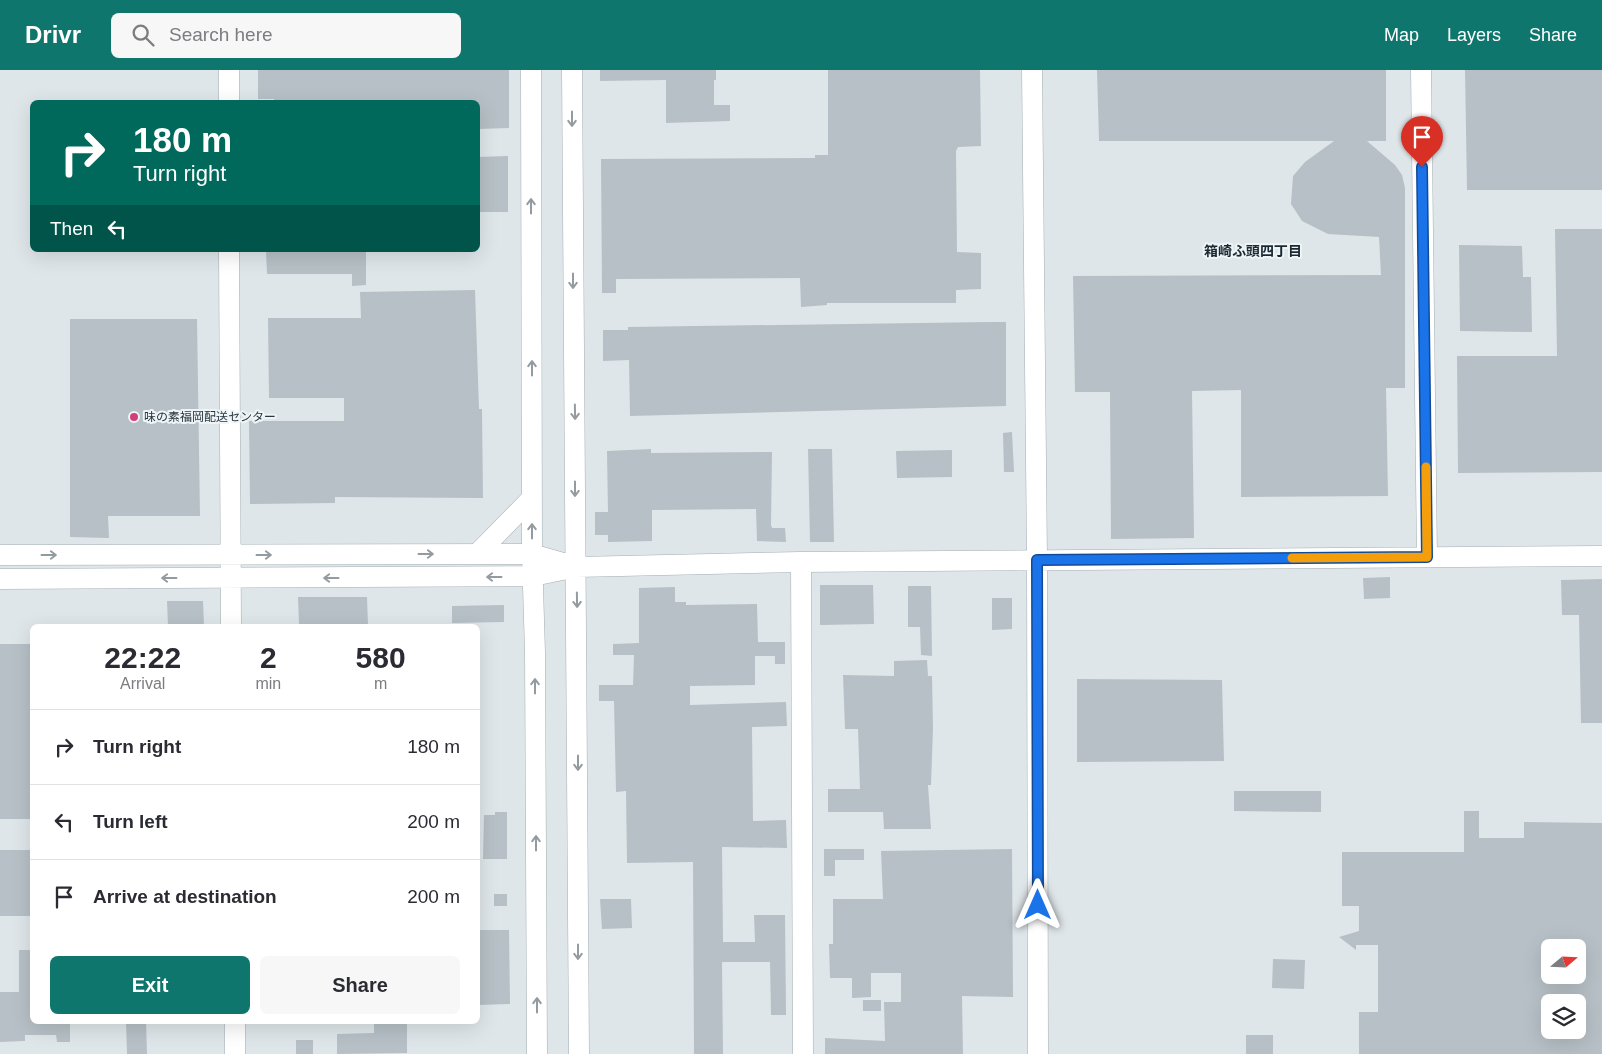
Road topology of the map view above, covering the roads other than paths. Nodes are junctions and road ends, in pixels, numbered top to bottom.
1 (228, 70) edge
2 (531, 70) edge
3 (572, 70) edge
4 (1032, 70) edge
5 (1422, 70) edge
6 (229, 100) edge
7 (229, 252) edge
8 (532, 498) junction
9 (477, 554) junction
10 (532, 554) junction
11 (230, 555) junction
12 (0, 556) edge
13 (1602, 556) edge
14 (1427, 557) junction
15 (1037, 560) junction
16 (801, 562) junction
17 (576, 567) junction
18 (534, 576) junction
19 (230, 578) junction
20 (0, 579) edge
21 (231, 624) edge
22 (235, 1024) edge
23 (236, 1054) edge
24 (537, 1054) edge
25 (579, 1054) edge
26 (803, 1054) edge
27 (1038, 1054) edge

1 - 6 street
8 -> 2 street
3 -> 17 street
4 - 15 street
5 - 14 street
7 - 11 street
8 - 9 street
10 -> 8 street
9 - 10 street
11 -> 9 street
10 - 17 street
10 - 18 street
12 -> 11 street
11 - 19 street
13 - 14 street
14 - 15 street
15 - 16 street
15 - 27 street
16 - 17 street
16 - 26 street
17 - 18 street
17 -> 25 street
18 -> 19 street
24 -> 18 street
19 -> 20 street
19 - 21 street
22 - 23 street

